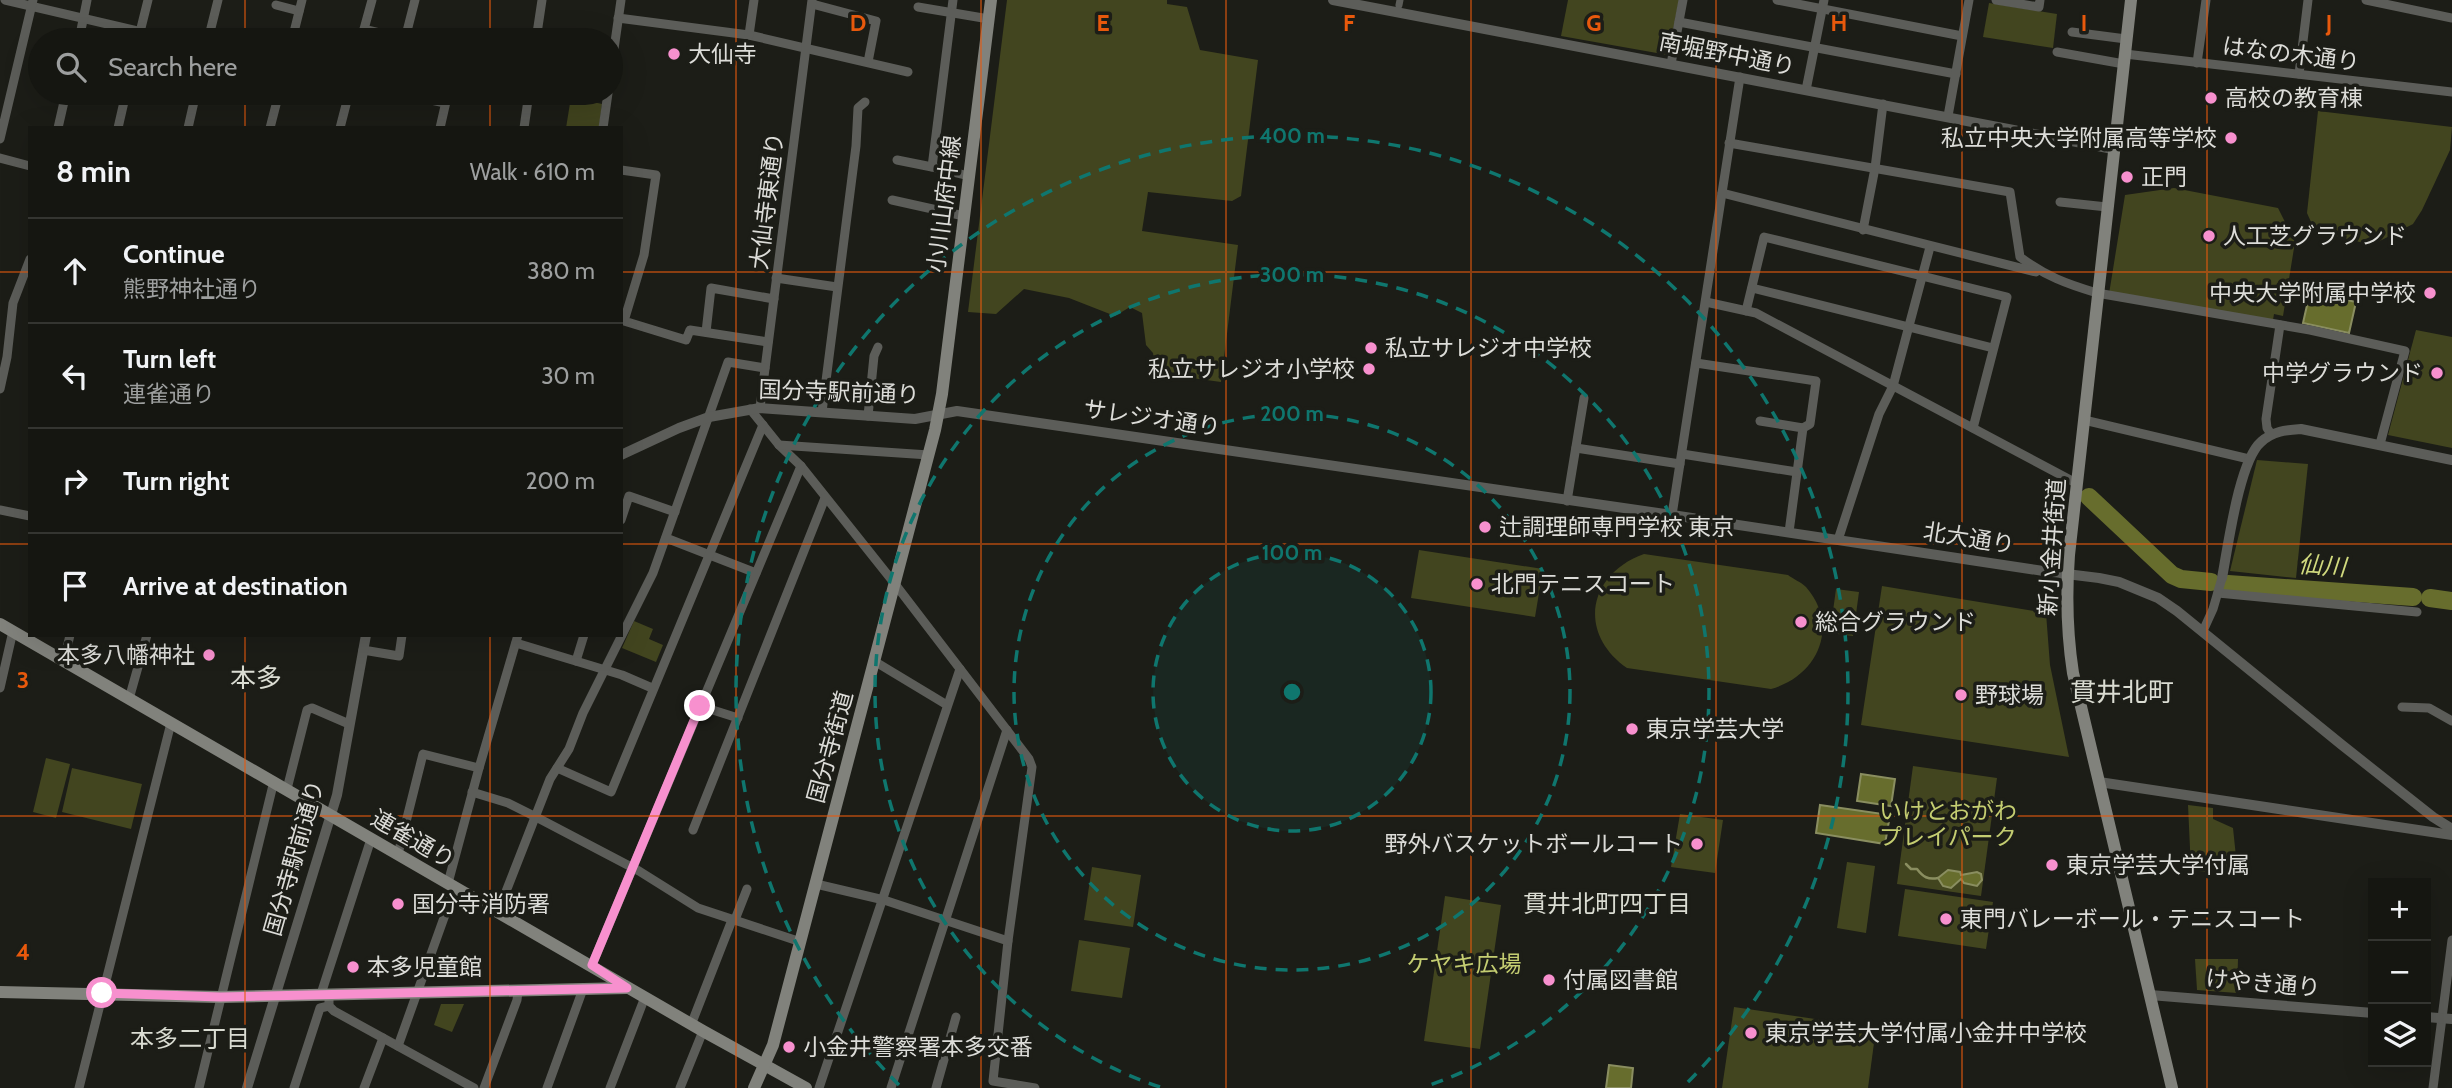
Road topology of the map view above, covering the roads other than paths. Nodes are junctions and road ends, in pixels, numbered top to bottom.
1 (5, 0) edge
2 (88, 0) edge
3 (148, 0) edge
4 (218, 0) edge
5 (302, 0) edge
6 (372, 0) edge
7 (415, 0) edge
8 (542, 0) edge
9 (621, 0) edge
10 (754, 0) edge
11 (953, 0) edge
12 (991, 0) edge
13 (1333, 0) edge
14 (1683, 0) edge
15 (1777, 0) edge
16 (1969, 0) edge
17 (2040, 0) edge
18 (2130, 0) edge
19 (2206, 0) edge
20 (2308, 0) edge
21 (2366, 0) edge
22 (2002, 1) edge
23 (812, 2) edge
24 (32, 3) edge
25 (1823, 4) edge
26 (276, 5) dead end
27 (918, 7) dead end
28 (299, 11) junction
29 (951, 13) junction
30 (83, 18) junction
31 (618, 18) junction
32 (2452, 18) edge
33 (989, 19) junction
34 (1679, 22) junction
35 (81, 28) edge
36 (114, 28) edge
37 (141, 28) edge
38 (211, 28) edge
39 (295, 28) edge
40 (364, 28) edge
41 (409, 28) edge
42 (538, 28) edge
43 (617, 28) edge
44 (2072, 32) dead end
45 (749, 35) junction
46 (1962, 36) junction
47 (2126, 39) junction
48 (806, 47) junction
49 (1815, 47) junction
50 (2057, 51) dead end
51 (2124, 59) junction
52 (868, 62) junction
53 (2197, 63) junction
54 (1671, 64) junction
55 (908, 72) dead end
56 (1956, 74) junction
57 (2299, 74) junction
58 (1740, 77) junction
59 (1806, 90) junction
60 (2452, 92) edge
61 (865, 102) dead end
62 (1883, 104) junction
63 (63, 105) edge
64 (123, 105) edge
65 (193, 105) edge
66 (276, 105) edge
67 (346, 105) edge
68 (445, 105) edge
69 (527, 105) edge
70 (606, 105) edge
71 (1948, 116) junction
72 (58, 126) edge
73 (118, 126) edge
74 (188, 126) edge
75 (271, 126) edge
76 (341, 126) edge
77 (440, 126) edge
78 (524, 126) edge
79 (603, 126) edge
80 (0, 139) edge
81 (1729, 143) junction
82 (2113, 149) junction
83 (0, 158) edge
84 (897, 160) dead end
85 (28, 165) edge
86 (932, 167) junction
87 (1875, 168) junction
88 (623, 170) edge
89 (969, 176) junction
90 (1722, 193) junction
91 (892, 200) dead end
92 (2060, 202) dead end
93 (2107, 207) junction
94 (964, 216) junction
95 (1863, 230) junction
96 (1930, 247) junction
97 (28, 264) edge
98 (2041, 273) junction
99 (1923, 276) junction
100 (776, 278) junction
101 (837, 287) junction
102 (1752, 288) junction
103 (2097, 293) junction
104 (774, 299) junction
105 (1706, 302) junction
106 (1746, 311) junction
107 (2280, 325) junction
108 (1909, 327) junction
109 (706, 332) junction
110 (768, 342) junction
111 (878, 347) dead end
112 (1993, 348) junction
113 (1696, 363) junction
114 (765, 368) junction
115 (1893, 386) junction
116 (0, 389) edge
117 (1584, 398) dead end
118 (755, 409) junction
119 (822, 412) junction
120 (939, 413) junction
121 (868, 416) junction
122 (709, 417) junction
123 (2084, 420) junction
124 (1760, 421) dead end
125 (763, 425) junction
126 (1803, 428) junction
127 (1973, 428) junction
128 (2272, 434) junction
129 (2380, 444) junction
130 (779, 445) junction
131 (1576, 448) junction
132 (623, 455) edge
133 (929, 455) junction
134 (1681, 459) junction
135 (2249, 459) junction
136 (2452, 460) edge
137 (800, 466) junction
138 (1797, 472) junction
139 (2076, 483) junction
140 (825, 498) junction
141 (1567, 500) junction
142 (0, 510) edge
143 (675, 512) junction
144 (623, 514) edge
145 (1672, 515) junction
146 (28, 516) edge
147 (1789, 533) junction
148 (666, 538) junction
149 (1838, 540) junction
150 (708, 555) junction
151 (756, 573) junction
152 (2067, 574) junction
153 (2222, 578) joint
154 (895, 583) junction
155 (2218, 593) junction
156 (2417, 612) dead end
157 (0, 624) edge
158 (13, 631) junction
159 (2203, 631) junction
160 (623, 635) edge
161 (70, 637) edge
162 (146, 637) edge
163 (366, 637) edge
164 (402, 637) edge
165 (583, 637) edge
166 (622, 637) edge
167 (517, 639) edge
168 (363, 650) junction
169 (64, 661) junction
170 (576, 661) junction
171 (874, 661) junction
172 (960, 669) junction
173 (606, 670) junction
174 (0, 688) edge
175 (652, 688) junction
176 (130, 699) junction
177 (947, 705) junction
178 (700, 706) junction
179 (2402, 707) dead end
180 (738, 718) junction
181 (2452, 721) edge
182 (171, 723) junction
183 (349, 724) junction
184 (1007, 730) junction
185 (479, 768) junction
186 (557, 768) junction
187 (274, 781) junction
188 (2099, 782) junction
189 (287, 789) junction
190 (472, 792) junction
191 (331, 816) junction
192 (536, 817) junction
193 (2452, 829) edge
194 (693, 830) dead end
195 (2452, 835) edge
196 (371, 839) junction
197 (398, 854) junction
198 (634, 868) junction
199 (816, 884) junction
200 (452, 885) junction
201 (747, 889) dead end
202 (884, 900) junction
203 (498, 912) junction
204 (732, 920) junction
205 (944, 920) junction
206 (2452, 940) edge
207 (1008, 941) junction
208 (801, 942) junction
209 (592, 965) junction
210 (627, 988) junction
211 (583, 989) junction
212 (518, 991) junction
213 (0, 992) edge
214 (102, 993) junction
215 (418, 993) junction
216 (276, 995) junction
217 (2150, 995) junction
218 (220, 997) junction
219 (645, 997) junction
220 (326, 998) junction
221 (2368, 1013) edge
222 (956, 1017) dead end
223 (2447, 1019) edge
224 (697, 1028) junction
225 (383, 1038) junction
226 (398, 1046) junction
227 (765, 1065) junction
228 (1006, 1086) edge
229 (79, 1088) edge
230 (199, 1088) edge
231 (247, 1088) edge
232 (294, 1088) edge
233 (364, 1088) edge
234 (474, 1088) edge
235 (484, 1088) edge
236 (547, 1088) edge
237 (610, 1088) edge
238 (680, 1088) edge
239 (754, 1088) edge
240 (806, 1088) edge
241 (819, 1088) edge
242 (891, 1088) edge
243 (936, 1088) edge
244 (1035, 1088) edge
245 (2172, 1088) edge
246 (2433, 1088) edge

1 - 24 street
2 - 30 street
3 - 37 street
4 - 38 street
5 - 28 street
6 - 40 street
7 - 41 street
8 - 42 street
9 - 31 street
10 - 45 street
11 - 29 street
12 - 33 main road, 小川山府中線
13 - 54 street, 南堀野中通り
14 - 34 street
15 - 25 street
16 - 46 street
17 - 22 street
18 - 47 main road, 新小金井街道
19 - 53 street
20 - 57 street
21 - 32 street
23 - 48 street, 大仙寺東通り
23 - 52 street
24 - 30 street
24 - 80 street
25 - 46 street
25 - 49 street
26 - 28 street
27 - 29 street
28 - 39 street
29 - 33 street
29 - 86 street
30 - 35 street
30 - 36 street
31 - 43 street
31 - 45 street
33 - 89 main road, 小川山府中線
34 - 49 street
34 - 54 street
44 - 47 street
45 - 48 street
46 - 56 street
47 - 51 main road, 新小金井街道
48 - 52 street
48 - 100 street, 大仙寺東通り
49 - 56 street
49 - 59 street
50 - 51 street, はなの木通り
51 - 53 street, はなの木通り
51 - 82 main road, 新小金井街道
52 - 55 street
53 - 57 street, はなの木通り
54 - 58 street, 南堀野中通り
56 - 71 street
57 - 60 street, はなの木通り
58 - 59 street, 南堀野中通り
58 - 81 street
59 - 62 street, 南堀野中通り
61 - 101 street
62 - 71 street, 南堀野中通り
62 - 87 street
63 - 72 street
64 - 73 street
65 - 74 street
66 - 75 street
67 - 76 street
68 - 77 street
69 - 78 street
70 - 79 street
71 - 82 street, 南堀野中通り
81 - 87 street
81 - 90 street
82 - 93 main road, 新小金井街道
83 - 85 street
84 - 86 street
86 - 89 street
87 - 95 street
87 - 98 street
88 - 109 street
89 - 94 main road, 小川山府中線
90 - 95 street
90 - 105 street
91 - 94 street
92 - 93 street
93 - 103 main road, 新小金井街道
94 - 120 main road, 小川山府中線
95 - 96 street
96 - 98 street
96 - 99 street
97 - 116 street
98 - 103 street
99 - 102 street
99 - 108 street
99 - 112 street
100 - 101 street
100 - 104 street, 大仙寺東通り
101 - 119 street
102 - 106 street
102 - 108 street
103 - 107 street
103 - 123 main road, 新小金井街道
104 - 109 street
104 - 110 street, 大仙寺東通り
105 - 106 street
105 - 113 street
106 - 115 street
107 - 128 street
107 - 129 street
108 - 112 street
108 - 115 street
109 - 110 street
110 - 114 street, 大仙寺東通り
111 - 121 street
112 - 127 street
113 - 126 street
113 - 134 street
114 - 118 street, 大仙寺東通り
114 - 122 street
115 - 127 street
115 - 149 street
117 - 131 street
118 - 119 street, 国分寺駅前通り
118 - 122 street, 国分寺駅前通り
118 - 125 street
119 - 121 street, 国分寺駅前通り
120 - 121 street, 国分寺駅前通り
120 - 133 main road, 国分寺街道
120 - 141 street, サレジオ通り
122 - 132 street, 国分寺駅前通り
122 - 143 street
123 - 135 street
123 - 139 main road, 新小金井街道
124 - 126 street
125 - 130 street
125 - 150 street
126 - 138 street
127 - 139 street
128 - 129 street
128 - 135 street
129 - 136 street
130 - 133 street
130 - 137 street
131 - 134 street
131 - 141 street
133 - 154 main road, 国分寺街道
134 - 138 street
134 - 145 street
135 - 153 street
137 - 140 street
137 - 151 street
138 - 147 street
139 - 152 main road, 新小金井街道
140 - 154 street
140 - 180 street
141 - 145 street, 北大通り
142 - 146 street
143 - 144 street
143 - 148 street
145 - 147 street, 北大通り
147 - 149 street, 北大通り
148 - 150 street
148 - 160 street
149 - 152 street, 北大通り
150 - 151 street
150 - 175 street
151 - 178 street
152 - 159 street, 北大通り
152 - 188 main road, 新小金井街道
153 - 155 street
154 - 171 main road, 国分寺街道
154 - 172 street
155 - 156 street
155 - 159 street
157 - 158 main road, 連雀通り
158 - 169 main road, 連雀通り
158 - 174 street
159 - 193 street, 北大通り
161 - 169 street
162 - 176 street
163 - 168 street, 国分寺駅前通り
164 - 168 street
165 - 170 street
166 - 173 street
167 - 170 street
167 - 185 street
168 - 183 street, 国分寺駅前通り
169 - 176 main road, 連雀通り
170 - 173 street
171 - 177 street
171 - 199 main road, 国分寺街道
172 - 177 street
172 - 184 street
173 - 175 street
173 - 186 street
175 - 186 street
176 - 182 main road, 連雀通り
177 - 202 street
178 - 180 street
178 - 198 street
179 - 181 street
180 - 194 street
182 - 187 main road, 連雀通り
182 - 214 street
183 - 189 street
183 - 191 street, 国分寺駅前通り
184 - 205 street
184 - 207 street
185 - 190 street
185 - 197 street
186 - 192 street
187 - 189 main road, 連雀通り
187 - 218 street
188 - 195 street
188 - 217 main road, 新小金井街道
189 - 191 main road, 連雀通り
190 - 192 street
190 - 200 street
191 - 196 main road, 連雀通り
191 - 216 street, 国分寺駅前通り
192 - 198 street
192 - 203 street
196 - 197 main road, 連雀通り
196 - 220 street
197 - 200 main road, 連雀通り
198 - 204 street
198 - 209 street
199 - 202 street
199 - 208 main road, 国分寺街道
200 - 203 main road, 連雀通り
200 - 215 street
201 - 204 street
202 - 205 street
202 - 241 street
203 - 209 main road, 連雀通り
204 - 208 street
204 - 224 street
205 - 207 street
205 - 242 street
206 - 223 street
207 - 228 street
208 - 227 main road, 国分寺街道
209 - 210 main road, 連雀通り
210 - 211 main road
210 - 219 main road, 連雀通り
211 - 212 main road
211 - 236 street
212 - 215 main road
212 - 235 street
213 - 214 main road
214 - 218 main road
214 - 229 street
215 - 220 main road
215 - 226 street
216 - 218 main road
216 - 220 main road
216 - 231 street, 国分寺駅前通り
217 - 221 street, けやき通り
217 - 245 main road, 新小金井街道
218 - 230 street
219 - 224 main road, 連雀通り
219 - 237 street
220 - 225 street
220 - 232 street
222 - 243 street
223 - 246 street
224 - 227 main road, 連雀通り
224 - 238 street
225 - 226 street
225 - 233 street
226 - 234 street
227 - 239 main road, 国分寺街道
227 - 240 main road, 連雀通り
228 - 244 street

